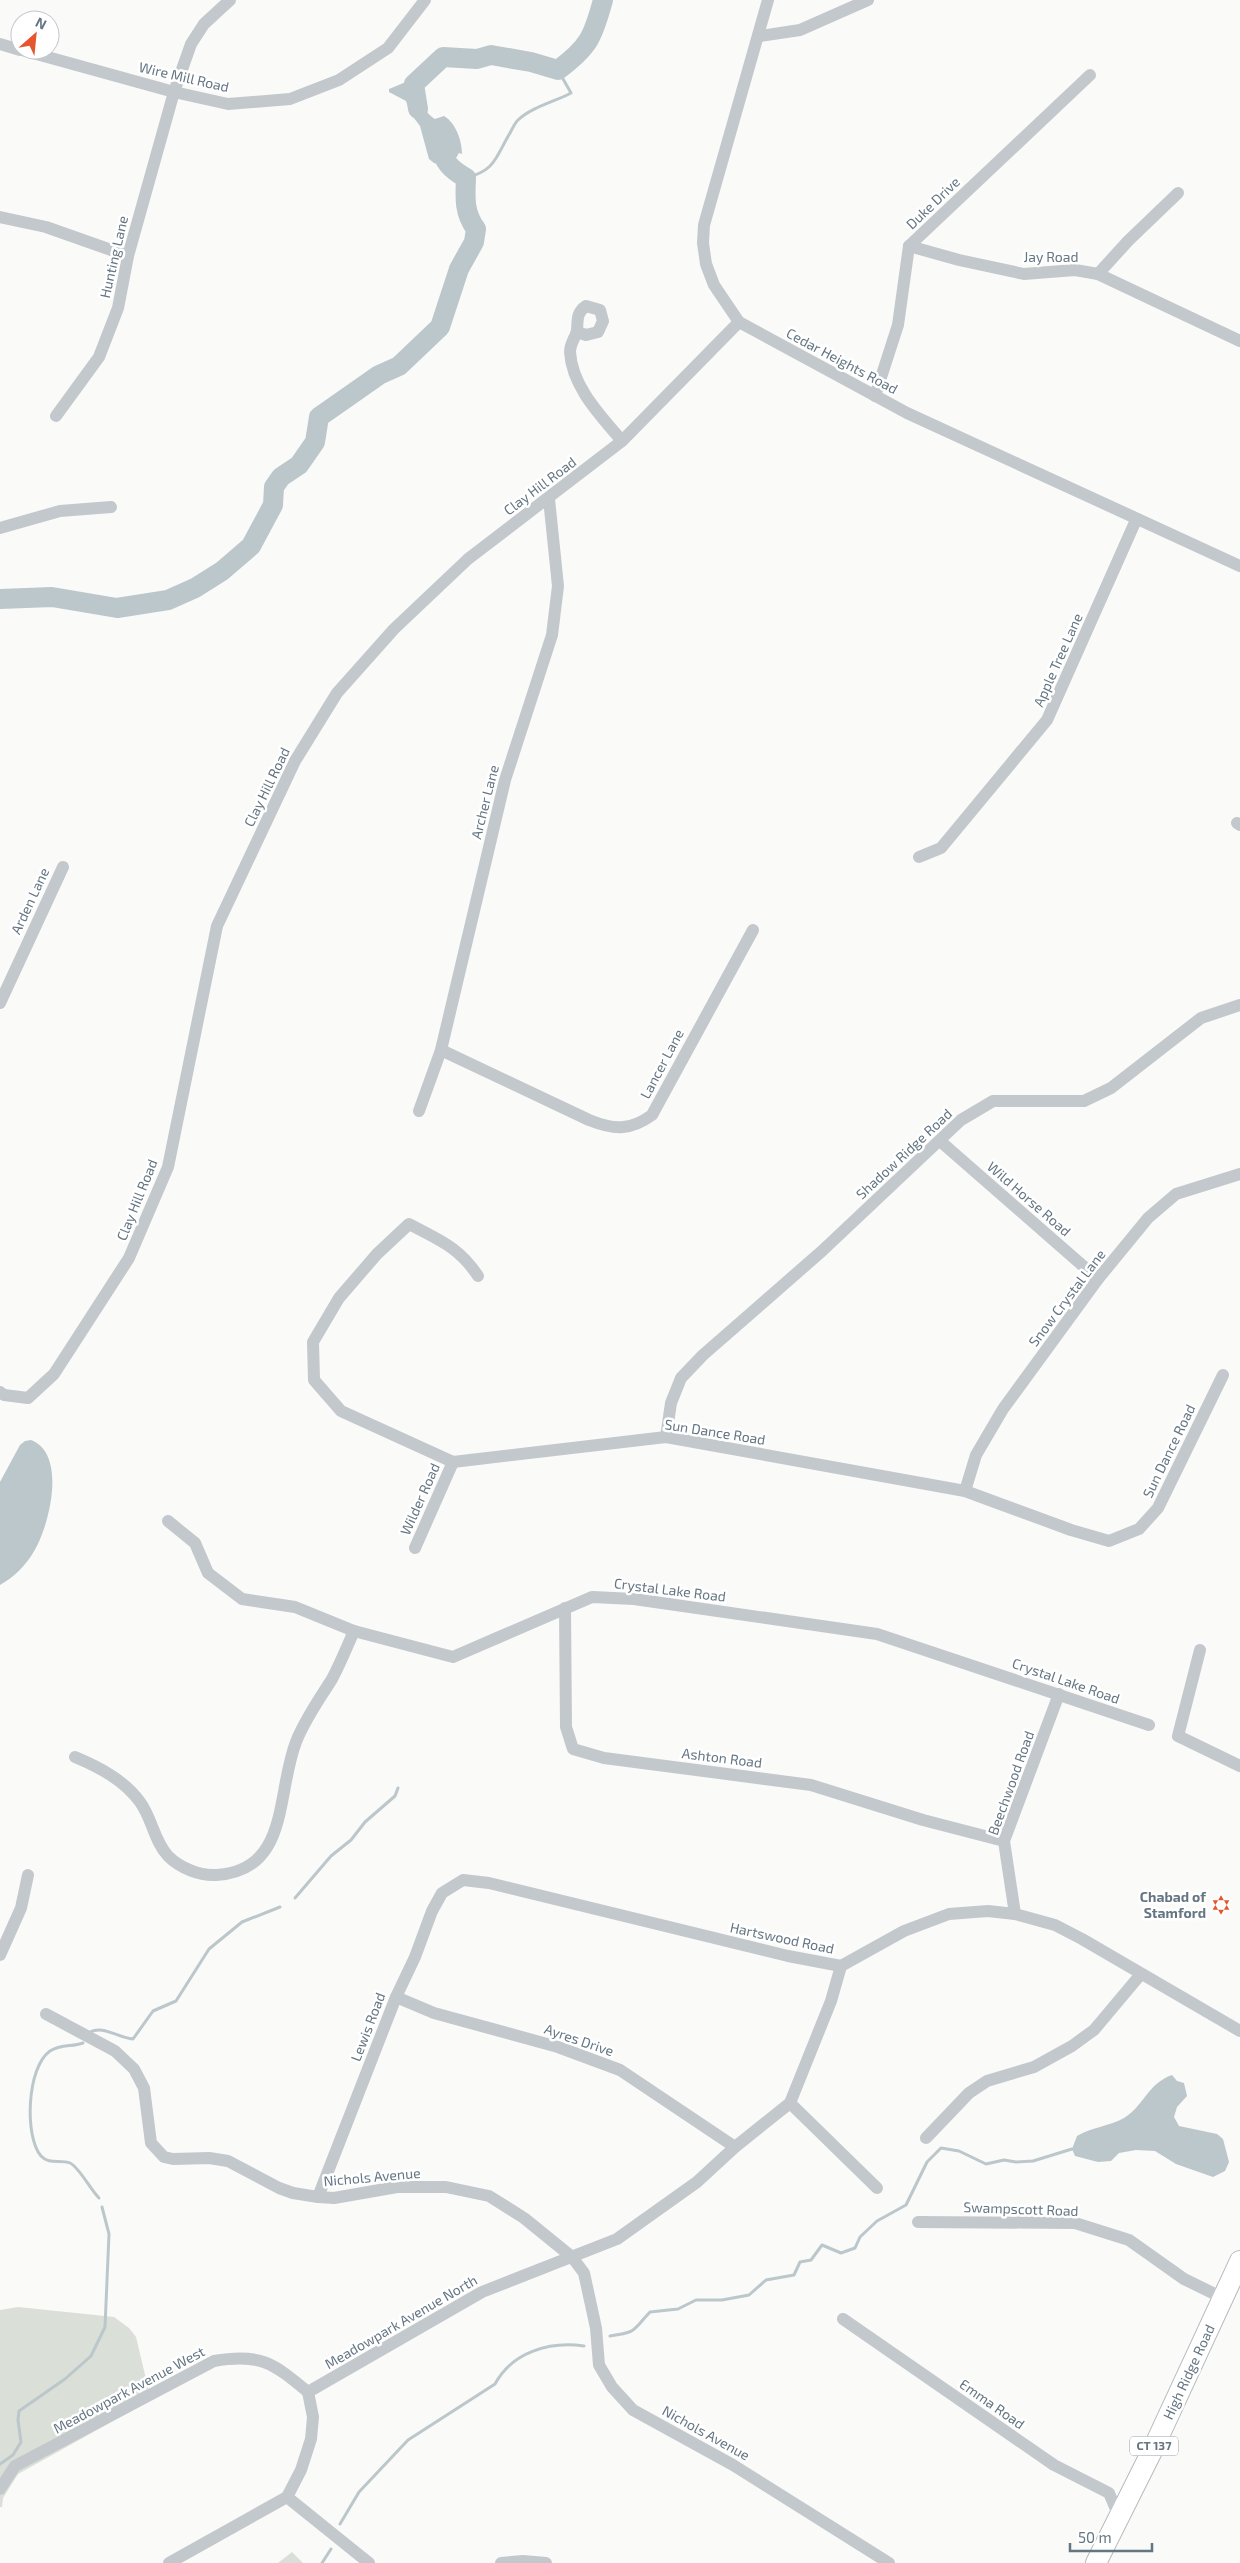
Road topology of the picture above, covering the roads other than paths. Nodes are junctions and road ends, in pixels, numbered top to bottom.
1 (230, 0) edge
2 (425, 0) edge
3 (768, 0) edge
4 (868, 0) edge
5 (760, 36) junction
6 (57, 60) edge
7 (1090, 75) dead end
8 (174, 92) junction
9 (1178, 192) dead end
10 (0, 218) edge
11 (910, 246) junction
12 (128, 256) junction
13 (1098, 274) junction
14 (739, 322) junction
15 (577, 332) dead end
16 (1240, 341) edge
17 (875, 396) junction
18 (56, 416) dead end
19 (622, 441) junction
20 (549, 499) junction
21 (111, 507) dead end
22 (1136, 520) junction
23 (0, 528) edge
24 (1240, 566) edge
25 (919, 857) dead end
26 (63, 867) dead end
27 (753, 930) dead end
28 (0, 1003) edge
29 (1240, 1006) edge
30 (441, 1050) junction
31 (419, 1111) dead end
32 (940, 1141) junction
33 (1240, 1174) edge
34 (478, 1276) dead end
35 (1098, 1279) junction
36 (1223, 1375) dead end
37 (0, 1392) edge
38 (666, 1437) junction
39 (453, 1462) junction
40 (965, 1491) junction
41 (168, 1521) dead end
42 (415, 1548) dead end
43 (565, 1608) junction
44 (354, 1631) junction
45 (1200, 1650) dead end
46 (1059, 1694) junction
47 (1150, 1725) dead end
48 (75, 1757) dead end
49 (1240, 1766) edge
50 (1004, 1841) junction
51 (28, 1875) dead end
52 (462, 1880) joint
53 (1015, 1914) junction
54 (0, 1955) edge
55 (840, 1966) junction
56 (1141, 1974) junction
57 (396, 1997) junction
58 (46, 2014) dead end
59 (1240, 2031) edge
60 (790, 2103) junction
61 (926, 2138) dead end
62 (735, 2147) junction
63 (877, 2188) dead end
64 (318, 2197) junction
65 (918, 2222) dead end
66 (572, 2257) junction
67 (1240, 2262) edge
68 (1223, 2298) junction
69 (843, 2319) dead end
70 (308, 2392) junction
71 (0, 2489) edge
72 (287, 2497) junction
73 (1122, 2511) junction
74 (169, 2563) edge
75 (369, 2563) edge
76 (500, 2563) edge
77 (546, 2563) edge
78 (889, 2563) edge
79 (1096, 2563) edge

1 - 8 street, Hunting Lane
2 - 8 street, Wire Mill Road
3 - 5 street, Cedar Heights Road
4 - 5 street
5 - 14 street, Cedar Heights Road
6 - 8 street, Wire Mill Road
7 - 11 street, Duke Drive
8 - 12 street, Hunting Lane
9 - 13 street
10 - 12 street
11 - 13 street, Jay Road
11 - 17 street, Duke Drive
12 - 18 street, Hunting Lane
13 - 16 street, Jay Road
14 - 17 street, Cedar Heights Road
14 - 19 street, Clay Hill Road
15 - 19 street
17 - 22 street, Cedar Heights Road
19 - 20 street, Clay Hill Road
20 - 30 street, Archer Lane
20 - 37 street, Clay Hill Road
21 - 23 street
22 - 24 street, Cedar Heights Road
22 - 25 street, Apple Tree Lane
26 - 28 street, Arden Lane
27 - 30 street, Lancer Lane
29 - 32 street, Shadow Ridge Road
30 - 31 street, Archer Lane
32 - 35 street, Wild Horse Road
32 - 38 street, Shadow Ridge Road
33 - 35 street, Snow Crystal Lane
34 - 39 street
35 - 40 street, Snow Crystal Lane
36 - 40 street, Sun Dance Road
38 - 39 street, Sun Dance Road
38 - 40 street, Sun Dance Road
39 - 42 street, Wilder Road
41 - 44 street, Crystal Lake Road
43 - 44 street, Crystal Lake Road
43 - 46 street, Crystal Lake Road
43 - 50 street, Ashton Road
44 - 48 street
45 - 49 street
46 - 47 street, Crystal Lake Road
46 - 50 street, Beechwood Road
50 - 53 street, Beechwood Road
51 - 54 street
52 - 55 street, Hartswood Road
52 - 57 street, Lewis Road
53 - 55 street, Hartswood Road
53 - 56 street, Hartswood Road
55 - 60 street, Meadowpark Avenue North
56 - 59 street, Hartswood Road
56 - 61 street
57 - 62 street, Ayres Drive
57 - 64 street, Lewis Road
58 - 64 street, Nichols Avenue
60 - 62 street, Meadowpark Avenue North
60 - 63 street
62 - 66 street, Meadowpark Avenue North
64 - 66 street, Nichols Avenue
65 - 68 street, Swampscott Road
66 - 70 street, Meadowpark Avenue North
66 - 78 street, Nichols Avenue
67 - 68 main road, High Ridge Road / CT 137
68 - 73 main road, High Ridge Road / CT 137
69 - 73 street, Emma Road
70 - 71 street, Meadowpark Avenue West
70 - 72 street
72 - 74 street
72 - 75 street
73 - 79 main road, High Ridge Road / CT 137
76 - 77 street

